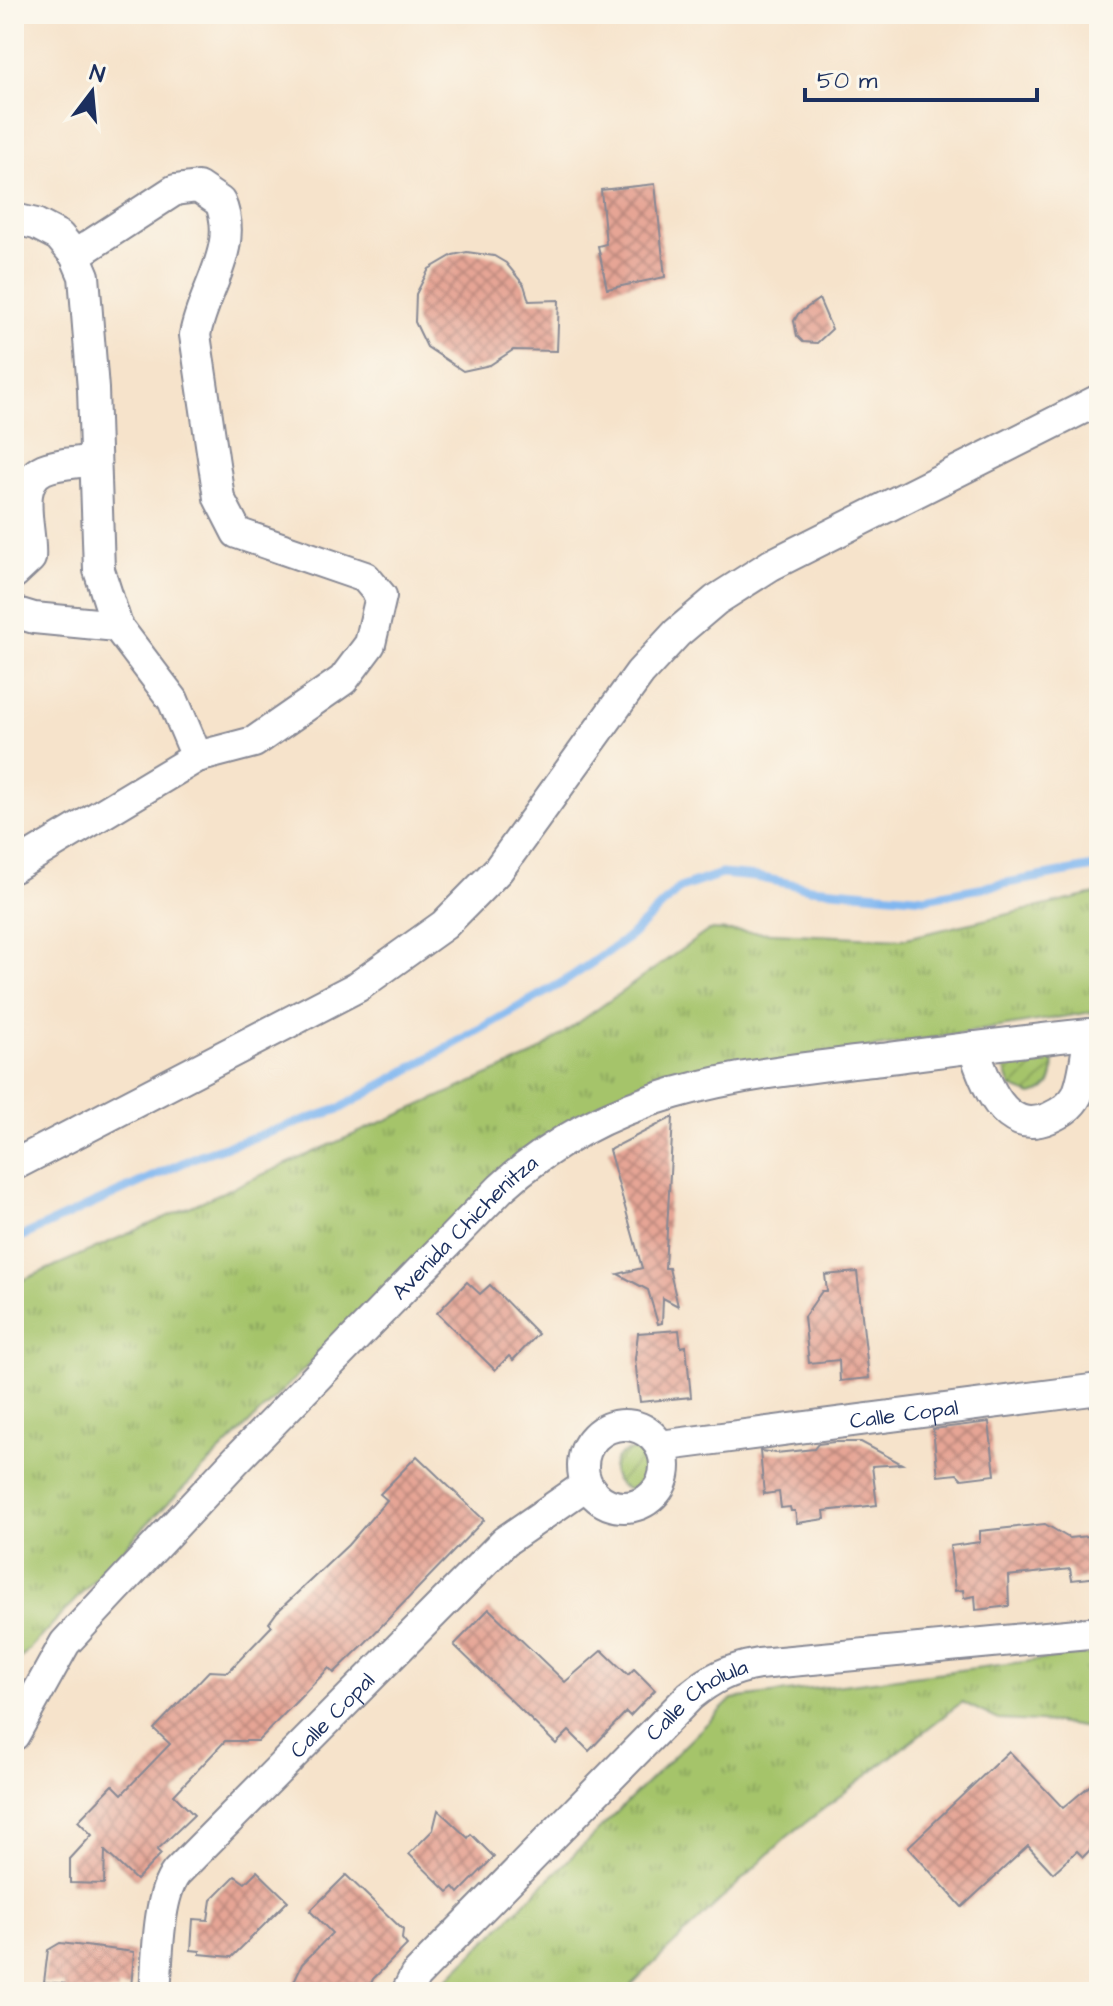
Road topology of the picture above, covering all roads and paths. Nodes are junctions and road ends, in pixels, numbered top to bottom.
1 (14, 219) edge
2 (75, 255) junction
3 (1099, 400) edge
4 (94, 460) junction
5 (14, 573) edge
6 (14, 612) edge
7 (117, 626) junction
8 (197, 757) junction
9 (14, 867) edge
10 (1094, 1033) edge
11 (973, 1047) junction
12 (14, 1165) edge
13 (1099, 1389) edge
14 (660, 1446) junction
15 (586, 1485) junction
16 (1099, 1632) edge
17 (14, 1735) edge
18 (155, 1992) edge
19 (407, 1992) edge

1 - 2 street
2 - 4 street
2 - 8 street
3 - 12 street
4 - 5 street
4 - 7 street
6 - 7 street
7 - 8 street
8 - 9 street
10 - 11 street, Avenida Chichenitza
10 - 11 street
11 - 17 street, Avenida Chichenitza
13 - 14 street, Calle Copal
14 - 15 street
14 - 15 street
15 - 18 street, Calle Copal
16 - 19 street, Calle Cholula

